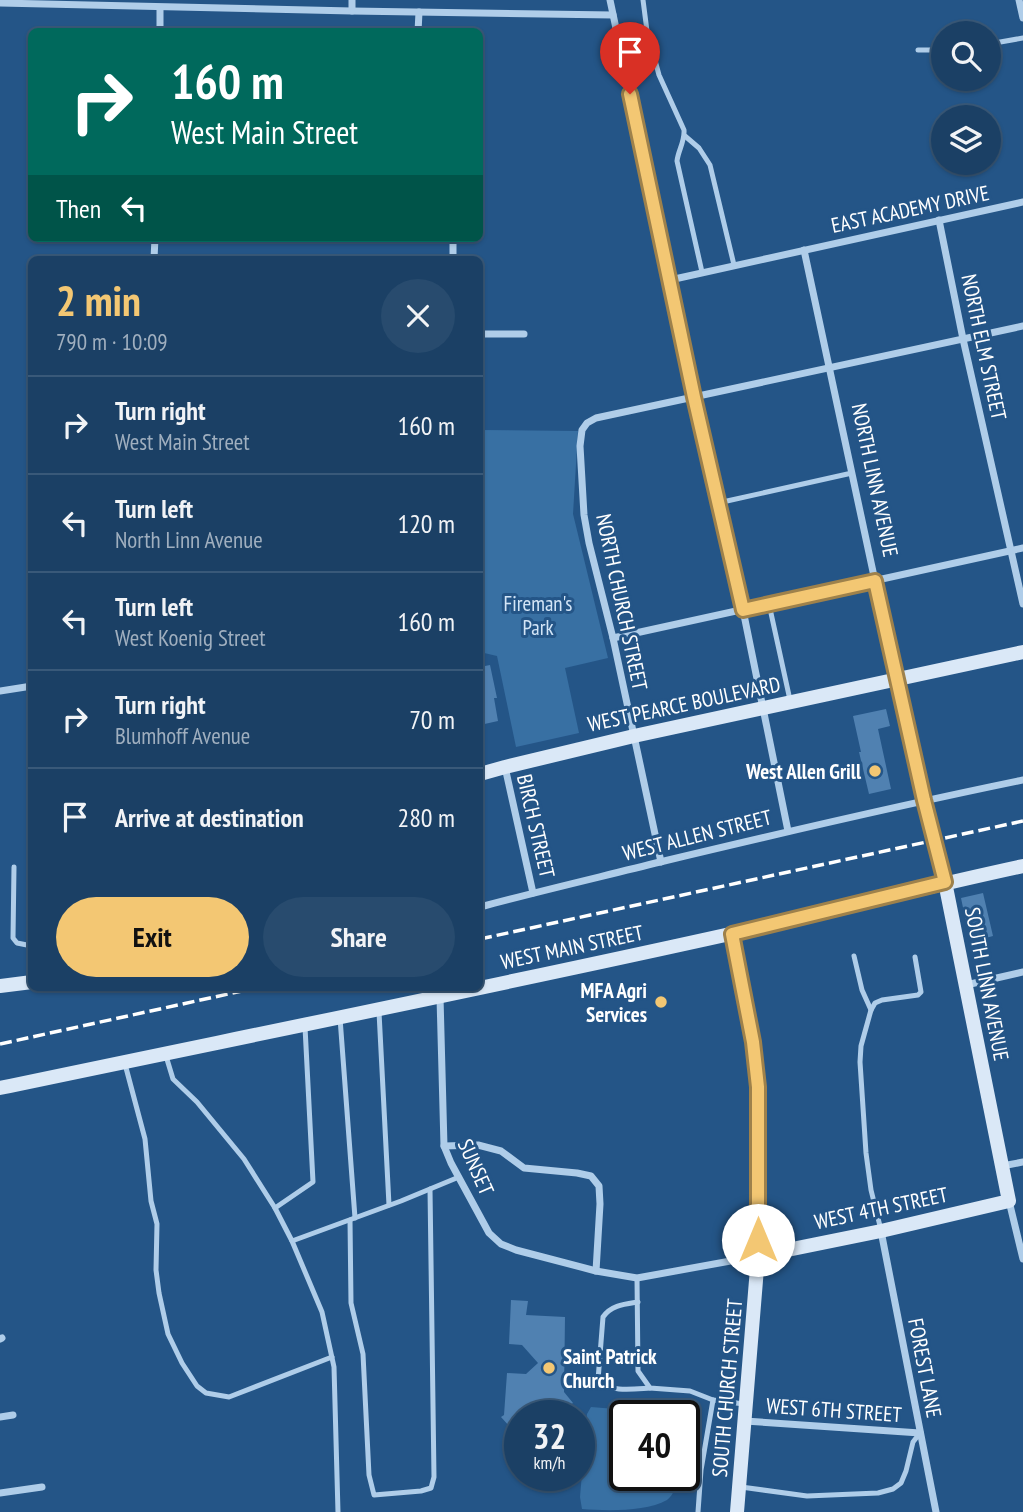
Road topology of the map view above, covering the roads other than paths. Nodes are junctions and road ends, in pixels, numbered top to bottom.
1 (352, 0) edge
2 (610, 0) edge
3 (643, 0) edge
4 (1019, 0) edge
5 (0, 4) edge
6 (160, 8) junction
7 (352, 11) junction
8 (419, 12) junction
9 (613, 15) junction
10 (1023, 17) edge
11 (160, 28) edge
12 (418, 28) edge
13 (1023, 38) edge
14 (1001, 42) edge
15 (918, 50) dead end
16 (931, 50) edge
17 (685, 136) junction
18 (1023, 202) edge
19 (939, 220) junction
20 (804, 250) junction
21 (734, 265) junction
22 (702, 272) junction
23 (670, 279) junction
24 (1023, 326) edge
25 (483, 334) edge
26 (524, 334) dead end
27 (963, 339) junction
28 (829, 369) junction
29 (694, 397) junction
30 (852, 473) junction
31 (718, 503) junction
32 (1023, 548) edge
33 (1012, 550) junction
34 (875, 581) junction
35 (769, 604) junction
36 (1023, 604) edge
37 (743, 610) junction
38 (613, 638) junction
39 (1023, 652) edge
40 (898, 678) junction
41 (28, 687) edge
42 (0, 691) edge
43 (790, 702) junction
44 (763, 708) junction
45 (634, 736) junction
46 (505, 767) junction
47 (483, 773) edge
48 (1023, 780) edge
49 (924, 800) junction
50 (788, 831) junction
51 (661, 862) junction
52 (1023, 866) edge
53 (13, 867) dead end
54 (945, 882) junction
55 (533, 892) junction
56 (483, 906) edge
57 (732, 934) junction
58 (28, 945) edge
59 (854, 956) dead end
60 (915, 957) dead end
61 (1023, 972) edge
62 (28, 982) edge
63 (966, 985) junction
64 (0, 986) edge
65 (483, 988) edge
66 (468, 991) edge
67 (440, 997) junction
68 (379, 1009) junction
69 (871, 1010) junction
70 (340, 1017) junction
71 (305, 1024) junction
72 (165, 1053) junction
73 (124, 1061) junction
74 (0, 1088) edge
75 (444, 1146) junction
76 (1023, 1162) edge
77 (1001, 1166) junction
78 (459, 1177) junction
79 (430, 1189) junction
80 (1009, 1201) junction
81 (388, 1205) junction
82 (275, 1208) junction
83 (352, 1219) junction
84 (881, 1231) junction
85 (292, 1241) junction
86 (758, 1256) junction
87 (1023, 1257) edge
88 (596, 1271) junction
89 (637, 1278) junction
90 (638, 1302) junction
91 (331, 1357) junction
92 (650, 1388) junction
93 (713, 1400) junction
94 (747, 1404) junction
95 (13, 1415) dead end
96 (0, 1417) edge
97 (746, 1421) junction
98 (920, 1433) junction
99 (42, 1487) dead end
100 (740, 1487) junction
101 (0, 1493) edge
102 (338, 1512) edge
103 (698, 1512) edge
104 (737, 1512) edge
105 (936, 1512) edge

1 - 7 street
2 - 9 street
3 - 17 lane
4 - 10 street
5 - 6 street
6 - 7 street
6 - 11 street
7 - 8 street
8 - 9 street
8 - 12 street
9 - 23 street
13 - 14 lane
15 - 16 lane
17 - 21 lane
17 - 22 lane
18 - 19 street, EAST ACADEMY DRIVE
19 - 20 street, EAST ACADEMY DRIVE
19 - 27 street, NORTH ELM STREET
20 - 21 street, EAST ACADEMY DRIVE
20 - 28 street, NORTH LINN AVENUE
21 - 22 street, EAST ACADEMY DRIVE
22 - 23 street, EAST ACADEMY DRIVE
23 - 29 street
24 - 27 street
25 - 26 street
27 - 28 street
27 - 33 street, NORTH ELM STREET
28 - 29 street
28 - 30 street, NORTH LINN AVENUE
29 - 31 street
29 - 38 street, NORTH CHURCH STREET
30 - 31 lane
30 - 34 street, NORTH LINN AVENUE
31 - 37 street
32 - 33 street
33 - 34 street
33 - 36 street, NORTH ELM STREET
34 - 35 street
34 - 40 street, NORTH LINN AVENUE
35 - 37 street
35 - 43 lane
37 - 38 street
37 - 44 street
38 - 45 street, NORTH CHURCH STREET
39 - 40 street, WEST PEARCE BOULEVARD
40 - 43 street, WEST PEARCE BOULEVARD
40 - 49 street, NORTH LINN AVENUE
41 - 42 street
43 - 44 street, WEST PEARCE BOULEVARD
44 - 45 street, WEST PEARCE BOULEVARD
44 - 50 street
45 - 46 street, WEST PEARCE BOULEVARD
45 - 51 street, NORTH CHURCH STREET
46 - 47 street, WEST PEARCE BOULEVARD
46 - 55 street, BIRCH STREET
48 - 49 street, WEST ALLEN STREET
49 - 50 street, WEST ALLEN STREET
49 - 54 street, NORTH LINN AVENUE
50 - 51 street, WEST ALLEN STREET
51 - 55 street, WEST ALLEN STREET
52 - 54 street, WEST MAIN STREET
53 - 58 lane
54 - 57 street, WEST MAIN STREET
54 - 63 street, SOUTH LINN AVENUE
55 - 56 street, WEST ALLEN STREET
57 - 65 street, WEST MAIN STREET
57 - 86 street, SOUTH CHURCH STREET
59 - 69 lane
60 - 69 lane
61 - 63 street
62 - 64 street
63 - 77 street, SOUTH LINN AVENUE
66 - 67 street, WEST MAIN STREET
67 - 68 street, WEST MAIN STREET
67 - 75 street, SUNSET
68 - 70 street, WEST MAIN STREET
68 - 81 lane
69 - 84 lane
70 - 71 street, WEST MAIN STREET
70 - 83 lane
71 - 72 street, WEST MAIN STREET
71 - 82 lane
72 - 73 street, WEST MAIN STREET
72 - 82 lane
73 - 74 street, WEST MAIN STREET
73 - 91 lane
75 - 78 street, SUNSET
75 - 88 street
76 - 77 street
77 - 80 street, SOUTH LINN AVENUE
78 - 79 lane
78 - 88 street, SUNSET
79 - 81 lane
79 - 83 lane
80 - 84 street, WEST 4TH STREET
80 - 87 street, SOUTH LINN AVENUE
81 - 83 lane
82 - 85 lane
83 - 85 lane
84 - 86 street, WEST 4TH STREET
84 - 98 street, FOREST LANE
85 - 91 lane
86 - 89 street, WEST 4TH STREET
86 - 94 street, SOUTH CHURCH STREET
88 - 89 street, WEST 4TH STREET
89 - 90 lane
90 - 92 lane
90 - 92 lane
91 - 102 lane
92 - 93 lane
93 - 94 lane
93 - 103 lane
94 - 97 street, SOUTH CHURCH STREET
95 - 96 street
97 - 98 street, WEST 6TH STREET
97 - 100 street, SOUTH CHURCH STREET
98 - 100 lane
98 - 105 street, FOREST LANE
99 - 101 street
100 - 104 street, SOUTH CHURCH STREET

